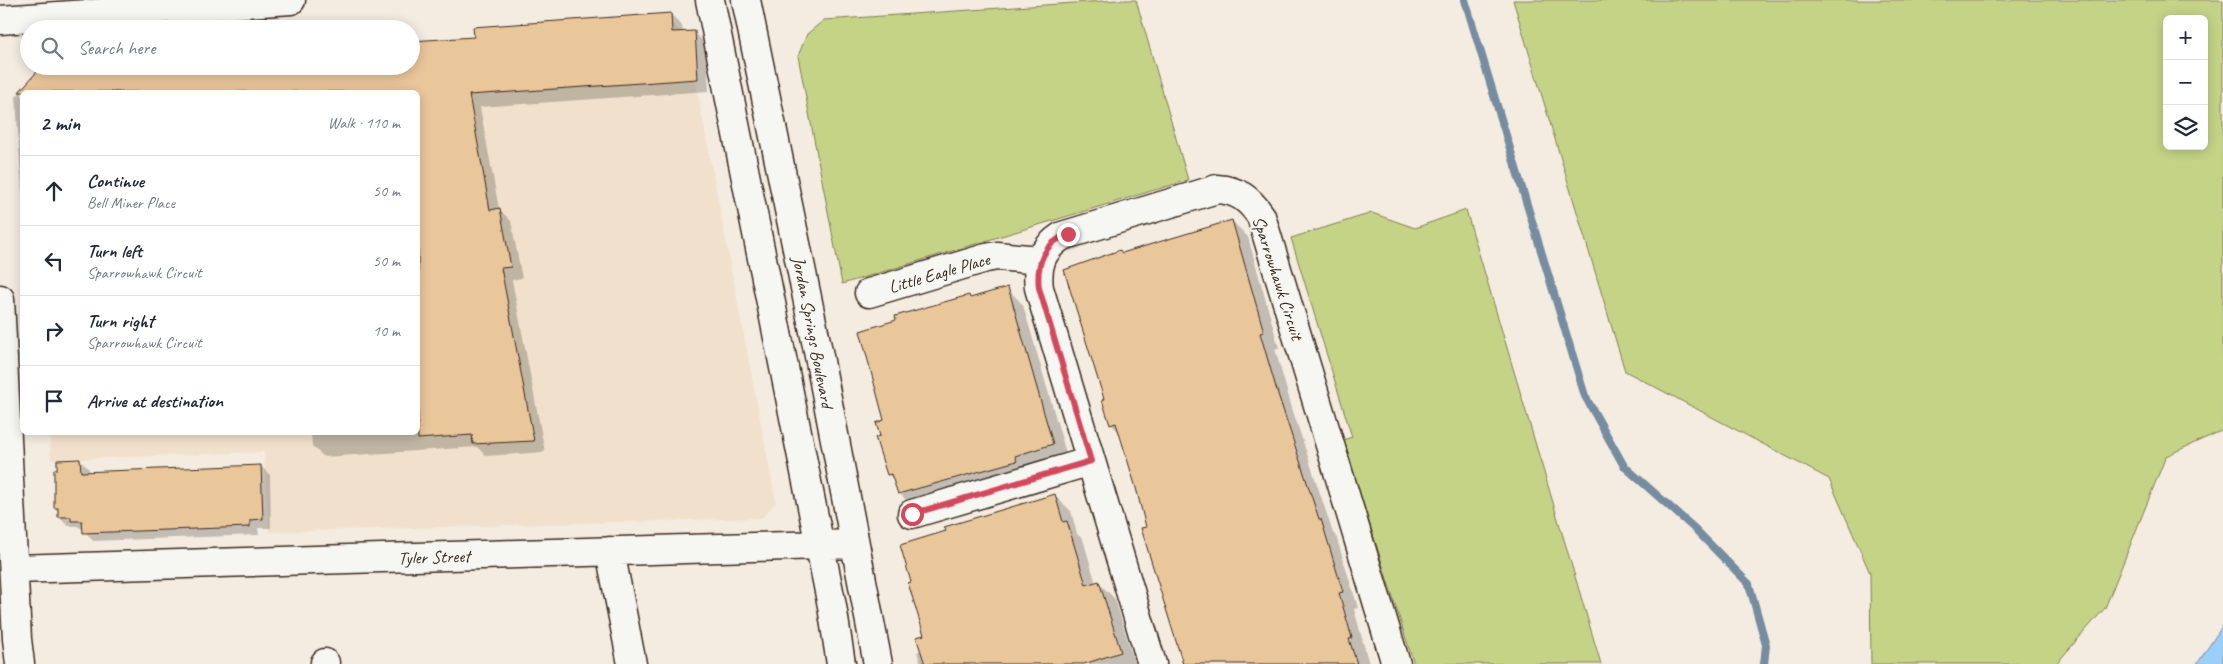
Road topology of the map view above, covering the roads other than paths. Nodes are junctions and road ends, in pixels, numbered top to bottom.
1 (291, 0) edge
2 (710, 0) edge
3 (746, 0) edge
4 (0, 20) edge
5 (1040, 260) junction
6 (869, 293) dead end
7 (0, 299) edge
8 (1091, 461) junction
9 (912, 514) dead end
10 (854, 544) junction
11 (819, 545) junction
12 (610, 551) junction
13 (14, 569) junction
14 (20, 664) edge
15 (632, 664) edge
16 (841, 664) edge
17 (878, 664) edge
18 (1152, 664) edge
19 (1396, 664) edge

1 - 4 street
2 - 11 street, Jordan Springs Boulevard
3 - 10 street, Jordan Springs Boulevard
5 - 6 street, Little Eagle Place
5 - 8 street
5 - 19 street, Sparrowhawk Circuit
7 - 13 street
8 - 9 street
8 - 18 street
10 - 11 street, Tyler Street
10 - 17 street, Jordan Springs Boulevard
11 - 12 street, Tyler Street
11 - 16 street, Jordan Springs Boulevard
12 - 13 street, Tyler Street
12 - 15 street
13 - 14 street

